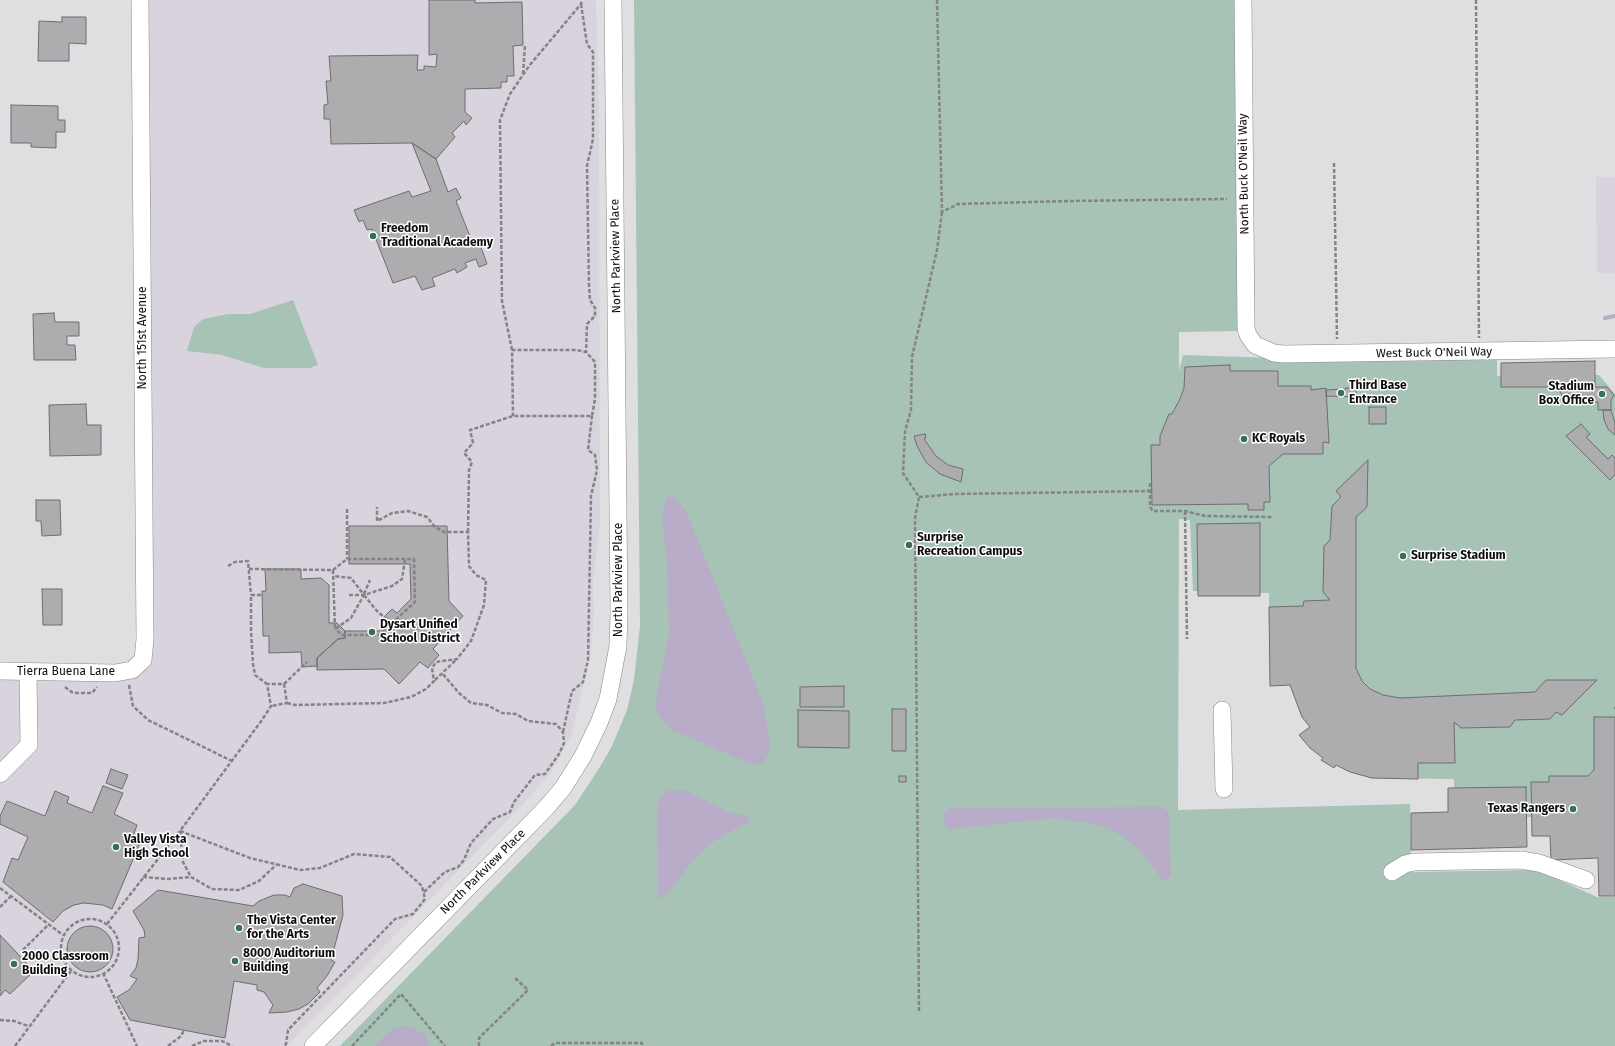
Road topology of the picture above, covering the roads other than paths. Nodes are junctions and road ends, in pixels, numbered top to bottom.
1 (140, 0) edge
2 (613, 0) edge
3 (1243, 0) edge
4 (1255, 345) joint
5 (1615, 349) edge
6 (0, 671) edge
7 (28, 672) junction
8 (133, 676) joint
9 (1222, 710) dead end
10 (0, 774) edge
11 (1224, 789) dead end
12 (1392, 872) dead end
13 (1586, 880) dead end
14 (313, 1046) edge

1 - 8 street, North 151st Avenue
2 - 14 street, North Parkview Place
3 - 4 street, North Buck O'Neil Way
4 - 5 street, West Buck O'Neil Way
6 - 7 street, Tierra Buena Lane
7 - 8 street, Tierra Buena Lane
7 - 10 street
9 - 11 street
12 - 13 street

